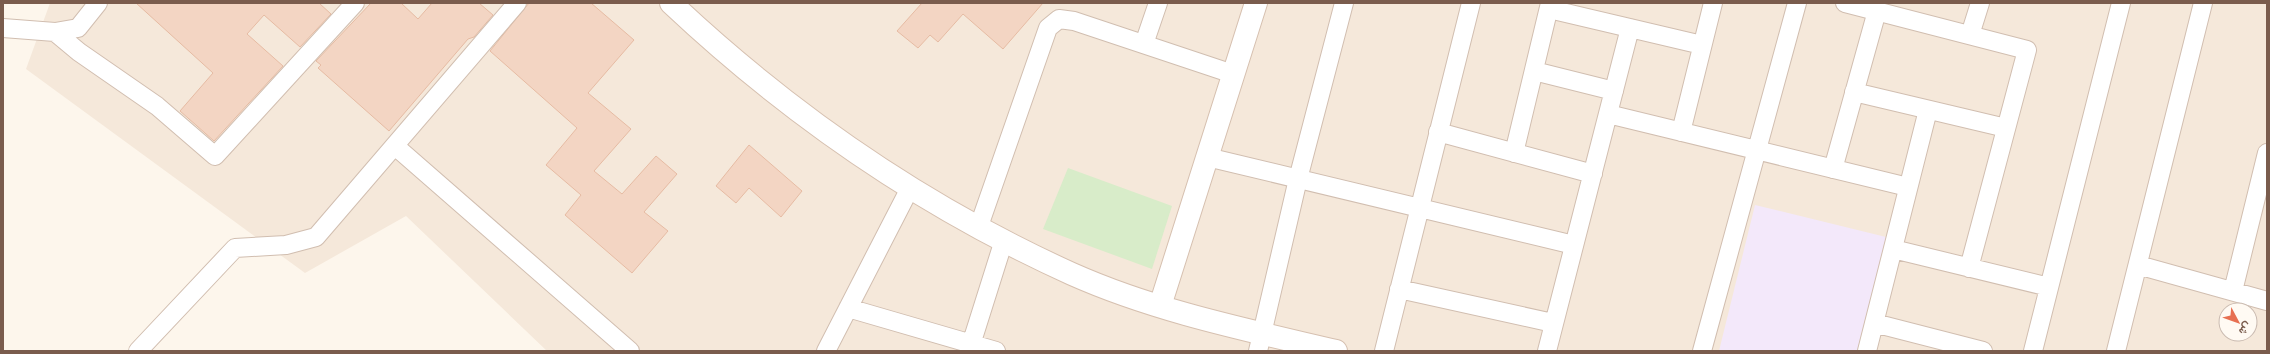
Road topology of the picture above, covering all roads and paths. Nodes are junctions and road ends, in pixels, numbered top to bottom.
1 (98, 3) edge
2 (355, 3) edge
3 (517, 3) edge
4 (671, 3) edge
5 (1158, 3) edge
6 (1256, 3) edge
7 (1344, 3) edge
8 (1471, 3) edge
9 (1713, 3) edge
10 (1798, 3) edge
11 (1845, 3) edge
12 (1980, 3) edge
13 (2121, 3) edge
14 (2203, 3) edge
15 (1550, 6) edge
16 (1877, 11) junction
17 (3, 28) edge
18 (1630, 28) junction
19 (55, 32) junction
20 (1970, 35) junction
21 (1144, 44) junction
22 (1702, 45) junction
23 (1534, 72) junction
24 (1233, 74) junction
25 (1614, 91) junction
26 (1854, 92) junction
27 (1928, 110) junction
28 (1608, 114) junction
29 (2006, 128) junction
30 (1438, 132) junction
31 (1681, 132) junction
32 (395, 146) junction
33 (1757, 151) junction
34 (1514, 152) junction
35 (2267, 153) edge
36 (1207, 157) junction
37 (1833, 169) junction
38 (1593, 174) junction
39 (1298, 179) junction
40 (1908, 187) junction
41 (910, 188) junction
42 (1419, 208) junction
43 (979, 226) junction
44 (1004, 240) junction
45 (1574, 245) junction
46 (1892, 250) junction
47 (2138, 265) junction
48 (1969, 268) junction
49 (2049, 287) junction
50 (1399, 289) junction
51 (2233, 291) junction
52 (2267, 301) edge
53 (1160, 306) junction
54 (848, 308) junction
55 (1554, 323) junction
56 (1874, 323) junction
57 (1261, 342) edge
58 (970, 347) edge
59 (138, 351) edge
60 (630, 351) edge
61 (826, 351) edge
62 (996, 351) edge
63 (1336, 351) edge
64 (1384, 351) edge
65 (1547, 351) edge
66 (1702, 351) edge
67 (1867, 351) edge
68 (1983, 351) edge
69 (2033, 351) edge
70 (2116, 351) edge

1 - 19 street
2 - 19 street
3 - 32 street
4 - 41 street
5 - 21 street
6 - 24 street
7 - 39 street
8 - 30 street
9 - 22 street
10 - 33 street
11 - 16 street
12 - 20 street
13 - 49 street
14 - 47 street
15 - 18 street
15 - 23 street
16 - 20 street
16 - 26 street
17 - 19 street
18 - 22 street
18 - 25 street
20 - 29 street
21 - 24 street
21 - 43 street
22 - 31 street
23 - 25 street
23 - 34 street
24 - 36 street
25 - 28 street
26 - 27 street
26 - 37 street
27 - 29 street
27 - 40 street
28 - 31 street
28 - 38 street
29 - 48 street
30 - 34 street
30 - 42 street
31 - 33 street
32 - 59 street
32 - 60 street
33 - 37 street
33 - 66 street
34 - 38 street
35 - 51 street
36 - 39 street
36 - 53 street
37 - 40 street
38 - 45 street
39 - 42 street
39 - 57 street
40 - 46 street
41 - 43 street
41 - 54 street
42 - 45 street
42 - 50 street
43 - 44 street
44 - 53 street
44 - 58 street
45 - 55 street
46 - 48 street
46 - 56 street
47 - 51 street
47 - 70 street
48 - 49 street
49 - 69 street
50 - 55 street
50 - 64 street
51 - 52 street
53 - 57 street
54 - 58 street
54 - 61 street
55 - 65 street
56 - 67 street
56 - 68 street
57 - 63 street
58 - 62 street

